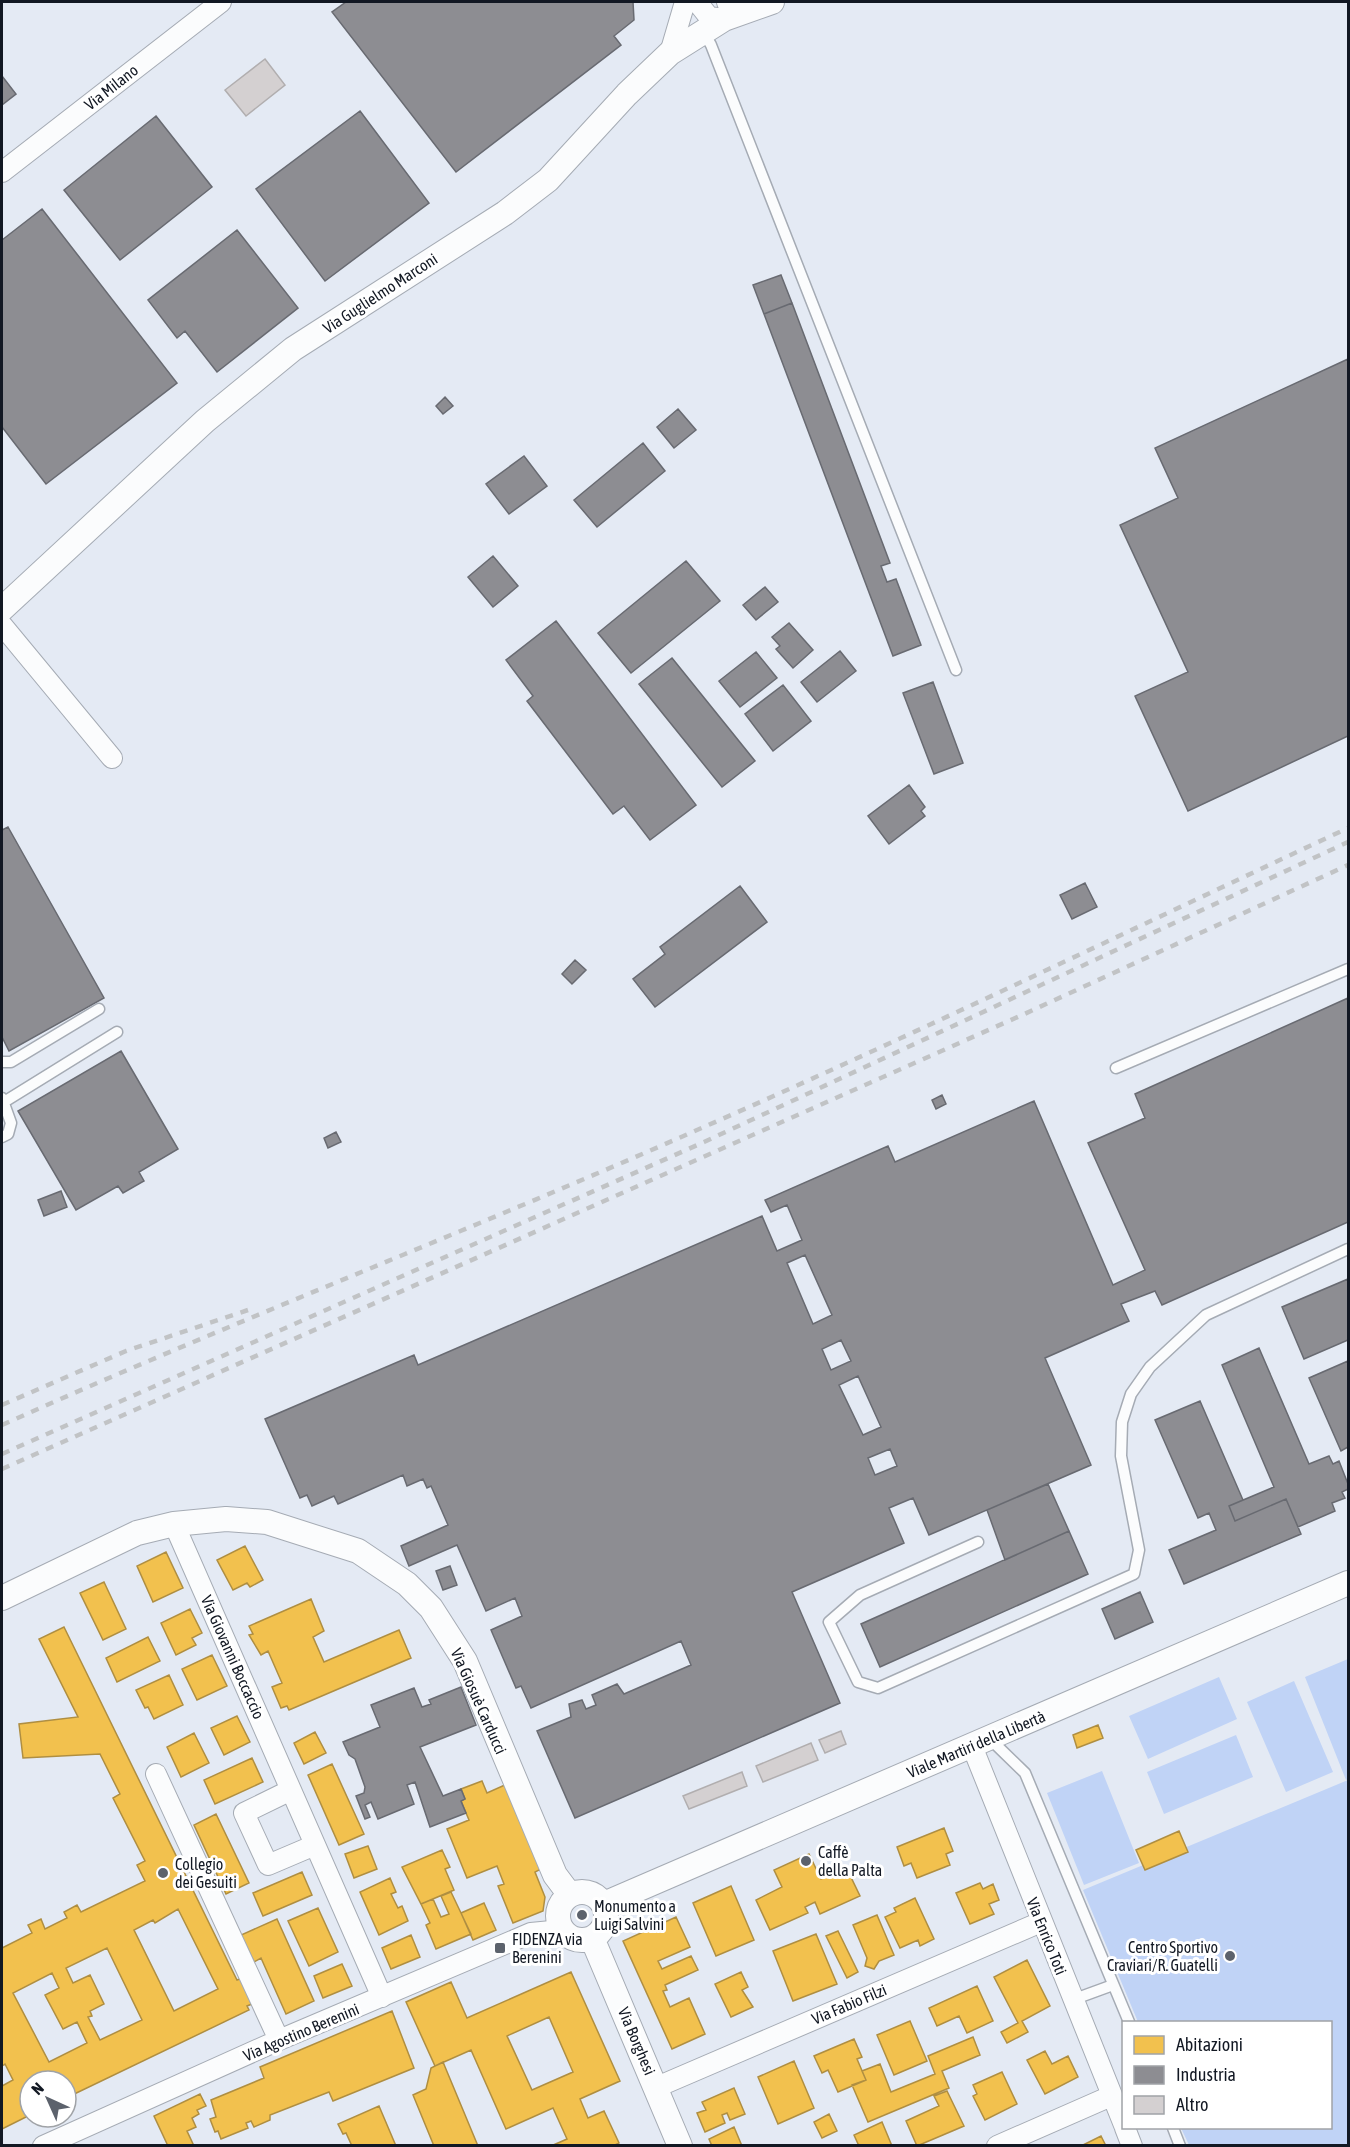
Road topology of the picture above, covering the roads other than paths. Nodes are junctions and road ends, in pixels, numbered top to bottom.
1 (221, 2) edge
2 (684, 2) edge
3 (697, 2) edge
4 (772, 2) edge
5 (718, 17) edge
6 (670, 53) junction
7 (2, 172) edge
8 (2, 609) edge
9 (2, 625) edge
10 (956, 670) dead end
11 (112, 758) dead end
12 (1348, 969) edge
13 (99, 1009) dead end
14 (117, 1032) dead end
15 (2, 1062) edge
16 (1116, 1068) dead end
17 (3, 1100) edge
18 (2, 1137) edge
19 (1348, 1249) edge
20 (174, 1524) junction
21 (978, 1542) dead end
22 (1347, 1590) edge
23 (2, 1598) edge
24 (981, 1742) junction
25 (156, 1774) dead end
26 (291, 1790) junction
27 (315, 1845) junction
28 (570, 1895) junction
29 (604, 1904) junction
30 (1041, 1922) junction
31 (562, 1930) junction
32 (592, 1938) junction
33 (1113, 1985) junction
34 (382, 1997) junction
35 (1072, 2000) junction
36 (1129, 2021) edge
37 (279, 2040) junction
38 (657, 2087) junction
39 (1111, 2096) junction
40 (1122, 2121) edge
41 (1125, 2129) edge
42 (1174, 2129) edge
43 (43, 2145) edge
44 (680, 2145) edge
45 (997, 2145) edge
46 (1132, 2145) edge
47 (1180, 2145) edge

1 - 7 street, Via Milano
2 - 6 street
3 - 5 street
4 - 5 street, Via Guglielmo Marconi
5 - 6 street, Via Guglielmo Marconi
5 - 10 lane
6 - 8 street, Via Guglielmo Marconi
9 - 11 street
12 - 16 lane
13 - 15 lane
14 - 17 lane
17 - 18 lane
19 - 21 lane
20 - 23 street, Via Giosuè Carducci
20 - 26 street, Via Giovanni Boccaccio
20 - 28 street, Via Giosuè Carducci
22 - 24 street, Viale Martiri della Libertà
24 - 29 street, Viale Martiri della Libertà
24 - 30 street, Via Enrico Toti
24 - 33 lane
25 - 37 street
26 - 27 street, Via Giovanni Boccaccio
26 - 27 street
27 - 34 street, Via Giovanni Boccaccio
28 - 29 street
28 - 31 street
29 - 32 street
30 - 35 street, Via Enrico Toti
30 - 38 street, Via Fabio Filzi
31 - 32 street
31 - 34 street, Via Agostino Berenini
32 - 38 street, Via Borghesi
33 - 35 lane
33 - 36 lane
34 - 37 street, Via Agostino Berenini
35 - 39 street, Via Enrico Toti
37 - 43 street, Via Agostino Berenini
38 - 44 street, Via Borghesi
39 - 40 street, Via Enrico Toti
39 - 45 street
41 - 46 street, Via Enrico Toti
42 - 47 lane

